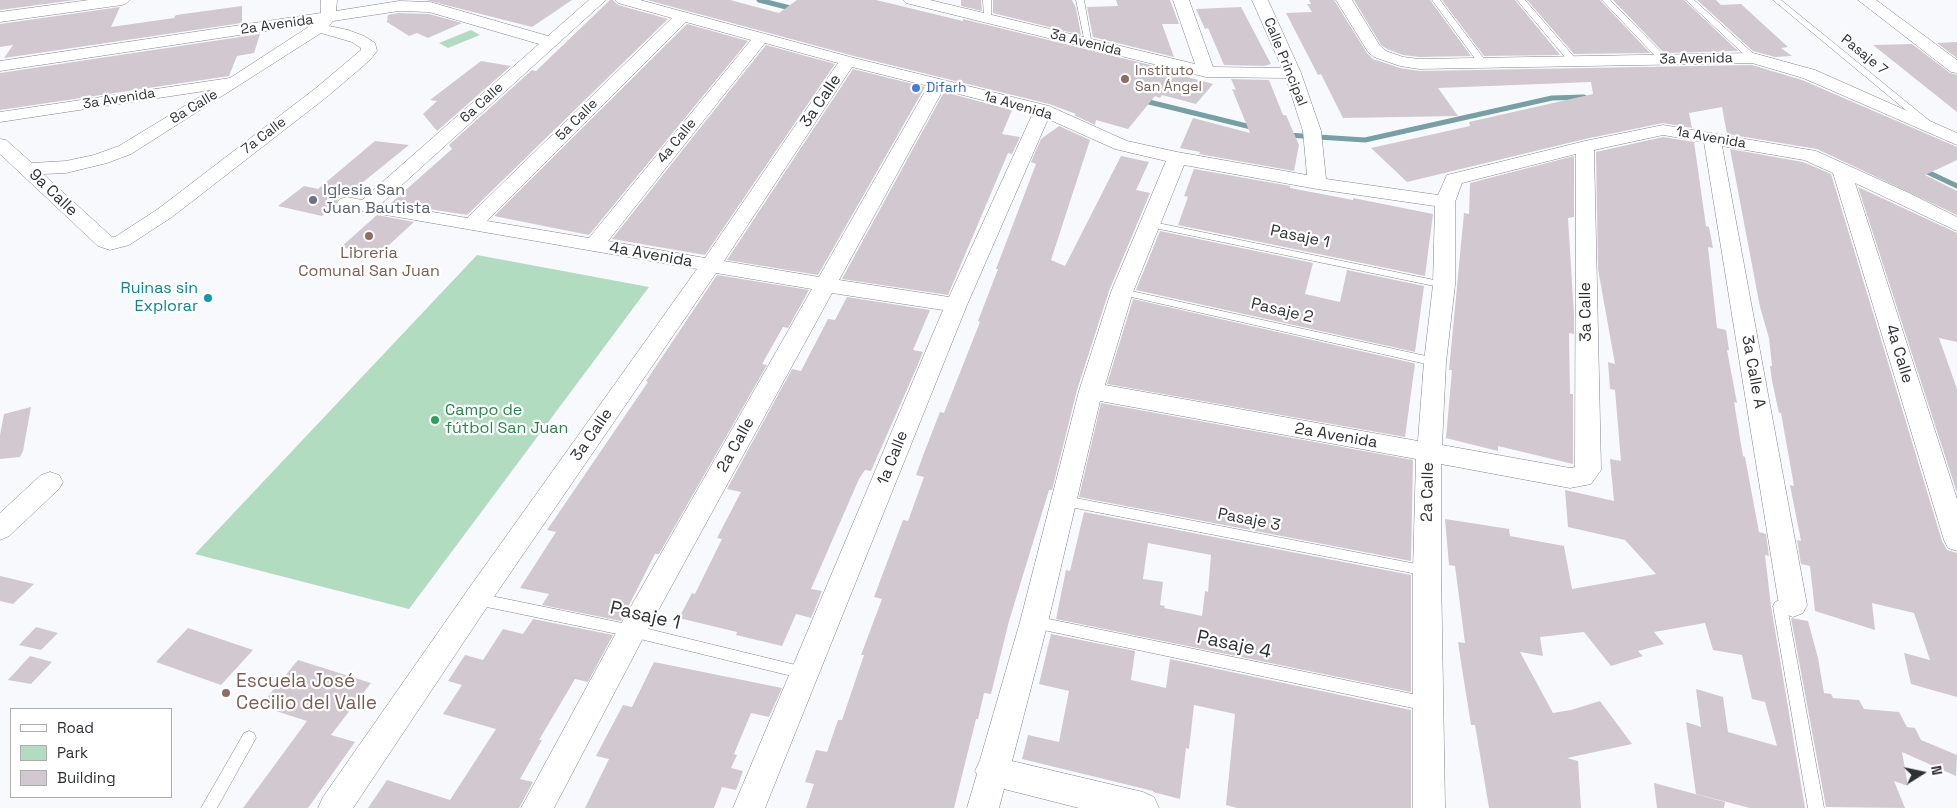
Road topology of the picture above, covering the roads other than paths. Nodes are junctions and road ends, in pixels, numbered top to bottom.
1 (122, 0) edge
2 (598, 0) edge
3 (623, 0) edge
4 (911, 0) edge
5 (986, 0) edge
6 (1080, 0) edge
7 (1181, 0) edge
8 (1260, 0) edge
9 (1344, 0) edge
10 (1436, 0) edge
11 (1521, 0) edge
12 (1606, 0) edge
13 (1690, 0) edge
14 (1777, 0) edge
15 (1866, 0) edge
16 (325, 15) edge
17 (0, 17) edge
18 (682, 17) junction
19 (988, 19) junction
20 (761, 38) junction
21 (551, 42) junction
22 (1089, 43) junction
23 (1753, 58) junction
24 (1663, 59) junction
25 (848, 61) junction
26 (1573, 61) junction
27 (1482, 62) junction
28 (0, 66) edge
29 (1957, 68) edge
30 (1206, 72) junction
31 (1293, 73) junction
32 (238, 80) junction
33 (938, 84) junction
34 (1043, 110) junction
35 (0, 117) edge
36 (1934, 130) junction
37 (1712, 138) junction
38 (1957, 140) edge
39 (0, 144) edge
40 (1585, 146) junction
41 (1177, 158) junction
42 (29, 169) junction
43 (1842, 169) junction
44 (1317, 183) junction
45 (1450, 190) junction
46 (347, 202) dead end
47 (368, 206) junction
48 (472, 224) junction
49 (1148, 224) junction
50 (1957, 225) edge
51 (105, 242) joint
52 (594, 245) junction
53 (711, 265) junction
54 (826, 285) junction
55 (1444, 285) junction
56 (1122, 292) junction
57 (956, 305) junction
58 (1435, 362) junction
59 (1091, 391) junction
60 (1428, 453) junction
61 (1582, 477) joint
62 (50, 482) dead end
63 (1065, 501) junction
64 (0, 528) edge
65 (1957, 540) edge
66 (1427, 571) junction
67 (477, 599) junction
68 (1786, 606) joint
69 (1034, 622) junction
70 (632, 631) junction
71 (804, 673) junction
72 (1427, 704) junction
73 (250, 738) dead end
74 (991, 771) junction
75 (210, 808) edge
76 (334, 808) edge
77 (537, 808) edge
78 (749, 808) edge
79 (983, 808) edge
80 (1143, 808) edge
81 (1429, 808) edge
82 (1816, 808) edge

1 - 17 street
2 - 21 street, 6a Calle
3 - 18 street, 1a Avenida
4 - 19 street, 3a Avenida
5 - 19 lane
6 - 22 lane
7 - 30 street
8 - 31 street, Calle Principal
9 - 27 street, 3a Avenida
10 - 27 lane
11 - 26 lane
12 - 24 lane
13 - 23 lane
14 - 36 lane, Pasaje 7
15 - 29 street
16 - 21 street, 2a Avenida
16 - 28 street, 2a Avenida
16 - 32 street, 8a Calle
16 - 51 street, 7a Calle
18 - 20 street, 1a Avenida
18 - 48 street, 5a Calle
19 - 22 street, 3a Avenida
20 - 25 street, 1a Avenida
20 - 52 street, 4a Calle
21 - 47 street, 6a Calle
22 - 30 street, 3a Avenida
23 - 24 street, 3a Avenida
23 - 36 street, 3a Avenida
24 - 26 street, 3a Avenida
25 - 33 street, 1a Avenida
25 - 53 street, 3a Calle
26 - 27 street, 3a Avenida
30 - 31 street, 3a Avenida
31 - 44 street, Calle Principal
32 - 35 street, 3a Avenida
32 - 42 street, 8a Calle
33 - 34 street, 1a Avenida
33 - 54 street, 2a Calle
34 - 41 street, 1a Avenida
34 - 57 street, 1a Calle
36 - 38 street, 3a Avenida
37 - 40 street, 1a Avenida
37 - 43 street, 1a Avenida
37 - 68 street, 3a Calle A
39 - 42 street, 9a Calle
40 - 45 street, 1a Avenida
40 - 61 street, 3a Calle
41 - 44 street, 1a Avenida
41 - 49 street
42 - 51 street, 9a Calle
43 - 50 street, 1a Avenida
43 - 65 street, 4a Calle
44 - 45 street, 1a Avenida
45 - 55 street, 2a Calle
46 - 47 street, 4a Avenida
47 - 48 street, 4a Avenida
48 - 52 street, 4a Avenida
49 - 55 lane, Pasaje 1
49 - 56 street
52 - 53 street, 4a Avenida
53 - 54 street, 4a Avenida
53 - 67 street, 3a Calle
54 - 57 street, 4a Avenida
54 - 70 street, 2a Calle
55 - 58 street, 2a Calle
56 - 58 lane, Pasaje 2
56 - 59 street
57 - 71 street, 1a Calle
58 - 60 street, 2a Calle
59 - 60 street, 2a Avenida
59 - 63 street
60 - 61 street, 2a Avenida
60 - 66 street, 2a Calle
62 - 64 street
63 - 66 lane, Pasaje 3
63 - 69 street
66 - 72 street, 2a Calle
67 - 70 lane, Pasaje 1
67 - 76 street, 3a Calle
68 - 82 lane
69 - 72 lane, Pasaje 4
69 - 74 street
70 - 71 lane, Pasaje 1
70 - 77 street, 2a Calle
71 - 78 street, 1a Calle
72 - 81 street, 2a Calle
73 - 75 lane
74 - 79 street
74 - 80 street

